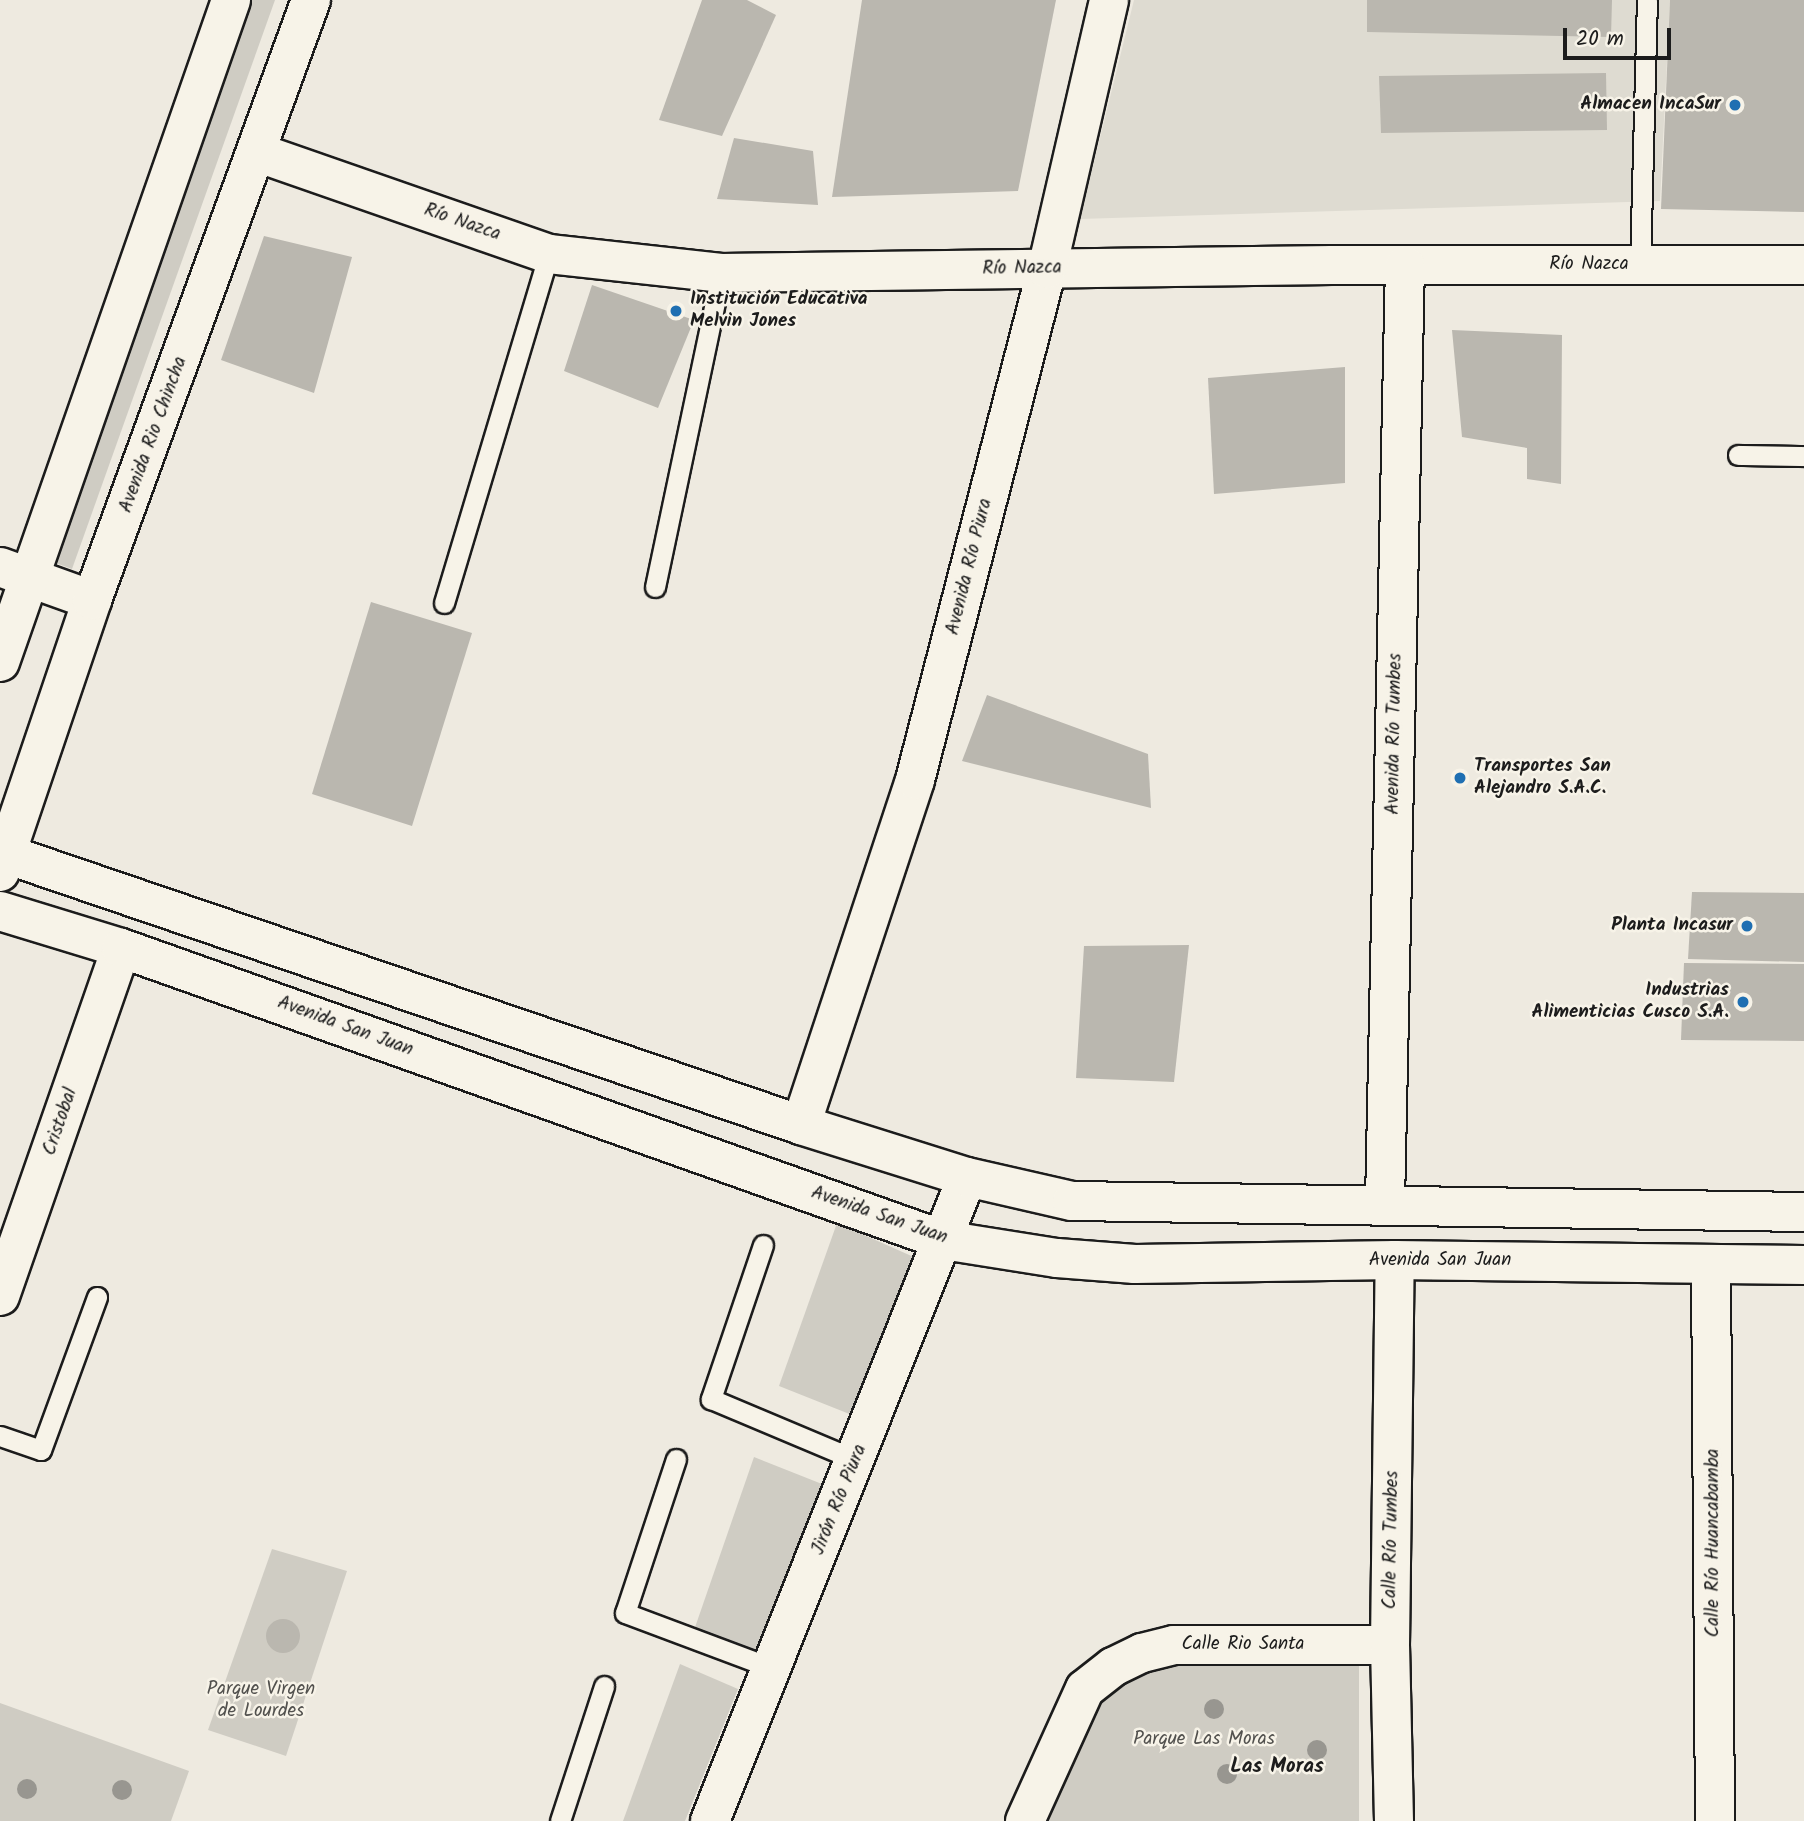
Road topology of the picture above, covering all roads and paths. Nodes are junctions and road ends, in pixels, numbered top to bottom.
1 (231, 0) edge
2 (311, 0) edge
3 (1109, 0) edge
4 (1647, 0) edge
5 (258, 153) junction
6 (549, 254) junction
7 (1405, 265) junction
8 (1640, 265) junction
9 (1804, 265) edge
10 (1047, 269) junction
11 (721, 273) junction
12 (1738, 455) dead end
13 (1804, 456) edge
14 (15, 572) edge
15 (655, 587) dead end
16 (92, 600) junction
17 (444, 603) dead end
18 (0, 662) edge
19 (2, 859) edge
20 (0, 911) edge
21 (121, 948) junction
22 (801, 1125) junction
23 (967, 1177) junction
24 (1385, 1203) junction
25 (1804, 1212) edge
26 (10, 1234) edge
27 (943, 1240) junction
28 (763, 1245) dead end
29 (1395, 1260) junction
30 (1711, 1265) junction
31 (1804, 1265) edge
32 (0, 1296) edge
33 (97, 1297) dead end
34 (0, 1436) edge
35 (676, 1459) dead end
36 (856, 1460) junction
37 (1390, 1645) junction
38 (772, 1668) junction
39 (604, 1686) dead end
40 (560, 1821) edge
41 (710, 1821) edge
42 (1025, 1821) edge
43 (1394, 1821) edge
44 (1714, 1821) edge

1 - 14 street
2 - 5 street, Avenida Rio Chincha
3 - 10 street, Avenida Río Piura
4 - 8 lane
5 - 6 street, Río Nazca
5 - 16 street, Avenida Rio Chincha
6 - 11 street, Río Nazca
6 - 17 lane
7 - 8 street, Río Nazca
7 - 10 street, Río Nazca
7 - 24 street, Avenida Río Tumbes
8 - 9 street, Río Nazca
10 - 11 street, Río Nazca
10 - 22 street, Avenida Río Piura
11 - 15 lane
12 - 13 lane
14 - 16 street
14 - 18 street
16 - 19 street, Avenida Rio Chincha
19 - 22 street
20 - 21 street, Avenida San Juan
21 - 26 street, Cristobal
21 - 27 street, Avenida San Juan
22 - 23 street
23 - 24 street
23 - 27 street, Jirón Río Piura
24 - 25 street
26 - 32 street, Cristobal
27 - 29 street, Avenida San Juan
27 - 36 street, Jirón Río Piura
28 - 36 lane
29 - 30 street, Avenida San Juan
29 - 37 street, Calle Río Tumbes
30 - 31 street, Avenida San Juan
30 - 44 street, Calle Río Huancabamba
33 - 34 lane
35 - 38 lane
36 - 38 street, Jirón Río Piura
37 - 42 street, Calle Rio Santa
37 - 43 street, Calle Río Tumbes
38 - 41 street, Jirón Río Piura
39 - 40 lane

